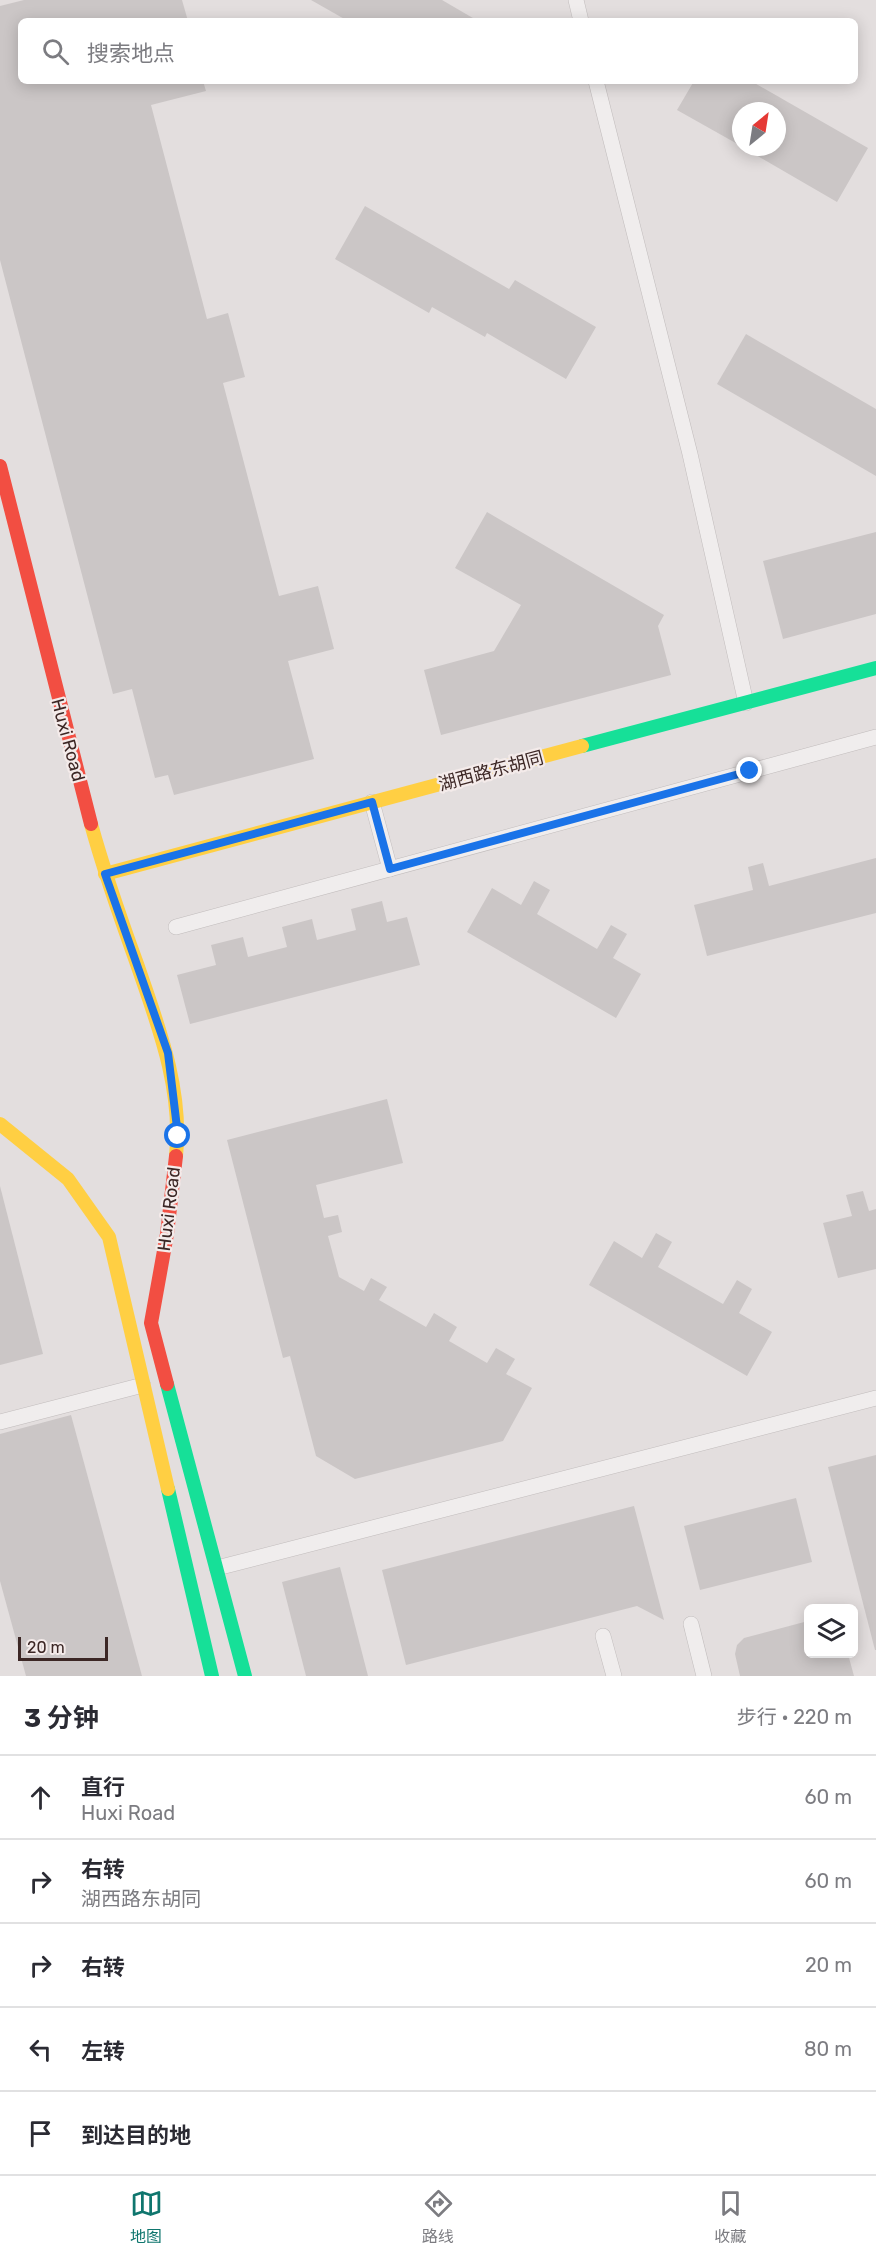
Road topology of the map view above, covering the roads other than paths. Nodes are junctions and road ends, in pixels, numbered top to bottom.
1 (576, 0) edge
2 (580, 18) edge
3 (597, 84) edge
4 (0, 466) edge
5 (876, 668) edge
6 (746, 703) junction
7 (876, 737) edge
8 (372, 802) junction
9 (390, 869) junction
10 (105, 874) junction
11 (176, 927) dead end
12 (0, 1124) edge
13 (143, 1384) junction
14 (876, 1398) edge
15 (0, 1422) edge
16 (217, 1568) junction
17 (691, 1624) dead end
18 (603, 1636) dead end
19 (212, 1676) edge
20 (245, 1676) edge
21 (614, 1676) edge
22 (704, 1676) edge

1 - 2 lane
3 - 6 lane
4 - 10 main road, Huxi Road
5 - 6 main road, 湖西路东胡同
6 - 8 main road, 湖西路东胡同
7 - 9 lane
8 - 9 lane
8 - 10 main road, 湖西路东胡同
9 - 11 lane
10 - 16 main road, Huxi Road
12 - 13 main road
13 - 15 lane
13 - 19 main road
14 - 16 lane
16 - 20 main road, Huxi Road
17 - 22 lane
18 - 21 lane

